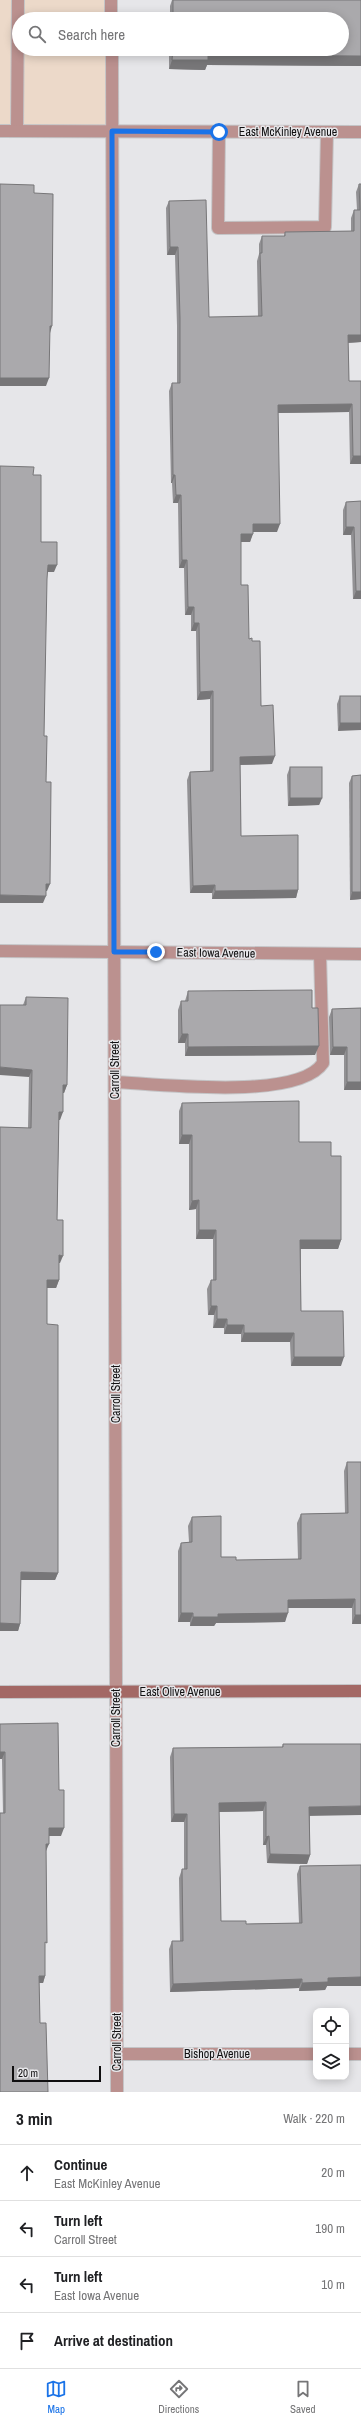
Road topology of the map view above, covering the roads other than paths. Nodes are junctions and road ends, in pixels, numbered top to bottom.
1 (18, 0) edge
2 (111, 0) edge
3 (18, 12) edge
4 (111, 12) edge
5 (18, 56) edge
6 (112, 56) edge
7 (0, 131) edge
8 (17, 131) junction
9 (112, 131) junction
10 (219, 132) junction
11 (327, 132) junction
12 (361, 132) edge
13 (0, 952) edge
14 (114, 952) junction
15 (320, 954) junction
16 (361, 954) edge
17 (115, 1082) junction
18 (0, 1692) edge
19 (361, 1692) edge
20 (116, 1693) junction
21 (117, 2054) junction
22 (313, 2054) edge
23 (349, 2054) edge
24 (361, 2054) edge
25 (118, 2092) edge

1 - 3 street
2 - 4 street
5 - 8 street
6 - 9 street, Carroll Street
7 - 8 street, East McKinley Avenue
8 - 9 street, East McKinley Avenue
9 - 10 street, East McKinley Avenue
9 - 14 street, Carroll Street
10 - 11 street, East McKinley Avenue
10 - 11 street
11 - 12 street, East McKinley Avenue
13 - 14 street, East Iowa Avenue
14 - 15 street, East Iowa Avenue
14 - 17 street, Carroll Street
15 - 16 street, East Iowa Avenue
15 - 17 street
17 - 20 street, Carroll Street
18 - 20 street, East Olive Avenue
19 - 20 street, East Olive Avenue
20 - 21 street, Carroll Street
21 - 22 street, Bishop Avenue
21 - 25 street, Carroll Street
23 - 24 street

